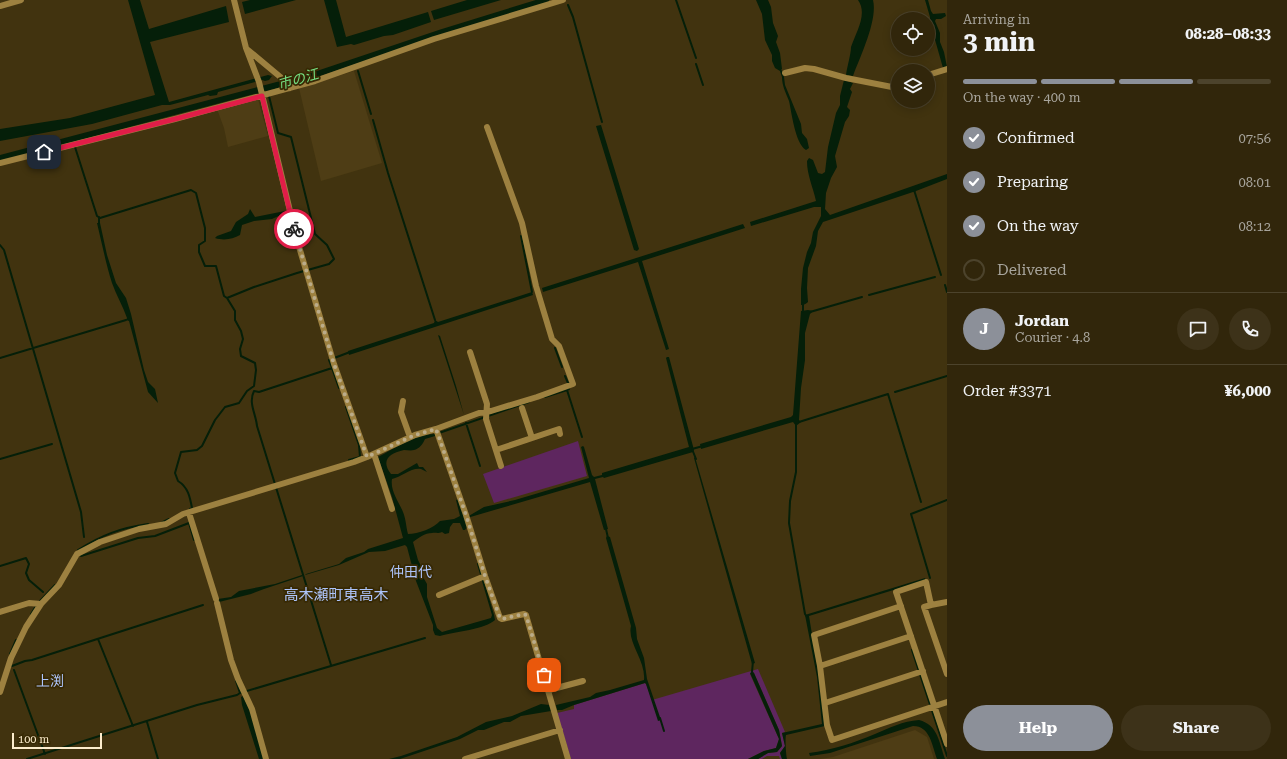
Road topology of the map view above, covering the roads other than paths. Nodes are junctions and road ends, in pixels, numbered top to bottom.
1 (21, 0) edge
2 (234, 0) edge
3 (563, 0) edge
4 (0, 6) edge
5 (246, 48) junction
6 (946, 69) edge
7 (785, 73) dead end
8 (935, 73) edge
9 (891, 87) edge
10 (290, 88) junction
11 (266, 94) junction
12 (487, 127) dead end
13 (0, 163) edge
14 (470, 352) dead end
15 (402, 400) dead end
16 (522, 408) dead end
17 (485, 412) junction
18 (436, 429) junction
19 (560, 434) dead end
20 (410, 437) junction
21 (532, 438) junction
22 (496, 450) junction
23 (374, 454) junction
24 (367, 457) junction
25 (501, 466) dead end
26 (392, 508) dead end
27 (189, 513) junction
28 (482, 577) junction
29 (439, 595) dead end
30 (947, 602) edge
31 (38, 604) junction
32 (931, 605) junction
33 (899, 606) junction
34 (0, 612) edge
35 (909, 637) junction
36 (820, 666) junction
37 (920, 672) junction
38 (947, 674) edge
39 (583, 681) dead end
40 (549, 690) junction
41 (0, 692) edge
42 (947, 702) edge
43 (825, 703) junction
44 (932, 706) junction
45 (560, 730) junction
46 (947, 744) edge
47 (474, 758) edge
48 (266, 759) edge
49 (465, 759) edge
50 (568, 759) edge

1 - 4 street
2 - 5 street
3 - 10 street
5 - 10 street
5 - 11 street
6 - 8 street
7 - 9 street
10 - 11 street
11 - 13 street
11 - 24 street
12 - 17 street
14 - 17 street
15 - 20 street
16 - 21 street
17 - 18 street
17 - 22 street
18 - 20 street
18 - 28 street
19 - 21 street
20 - 23 street
21 - 22 street
22 - 25 street
23 - 24 street
23 - 26 street
24 - 27 street
27 - 31 street
27 - 48 street
28 - 29 street
28 - 40 street
30 - 32 street
31 - 34 street
31 - 41 street
32 - 33 street
32 - 38 street
33 - 35 street
33 - 36 street
35 - 36 street
35 - 37 street
36 - 43 street
37 - 43 street
37 - 44 street
39 - 40 street
40 - 45 street
42 - 44 street
43 - 44 street
44 - 46 street
45 - 47 street
45 - 50 street
47 - 49 street

